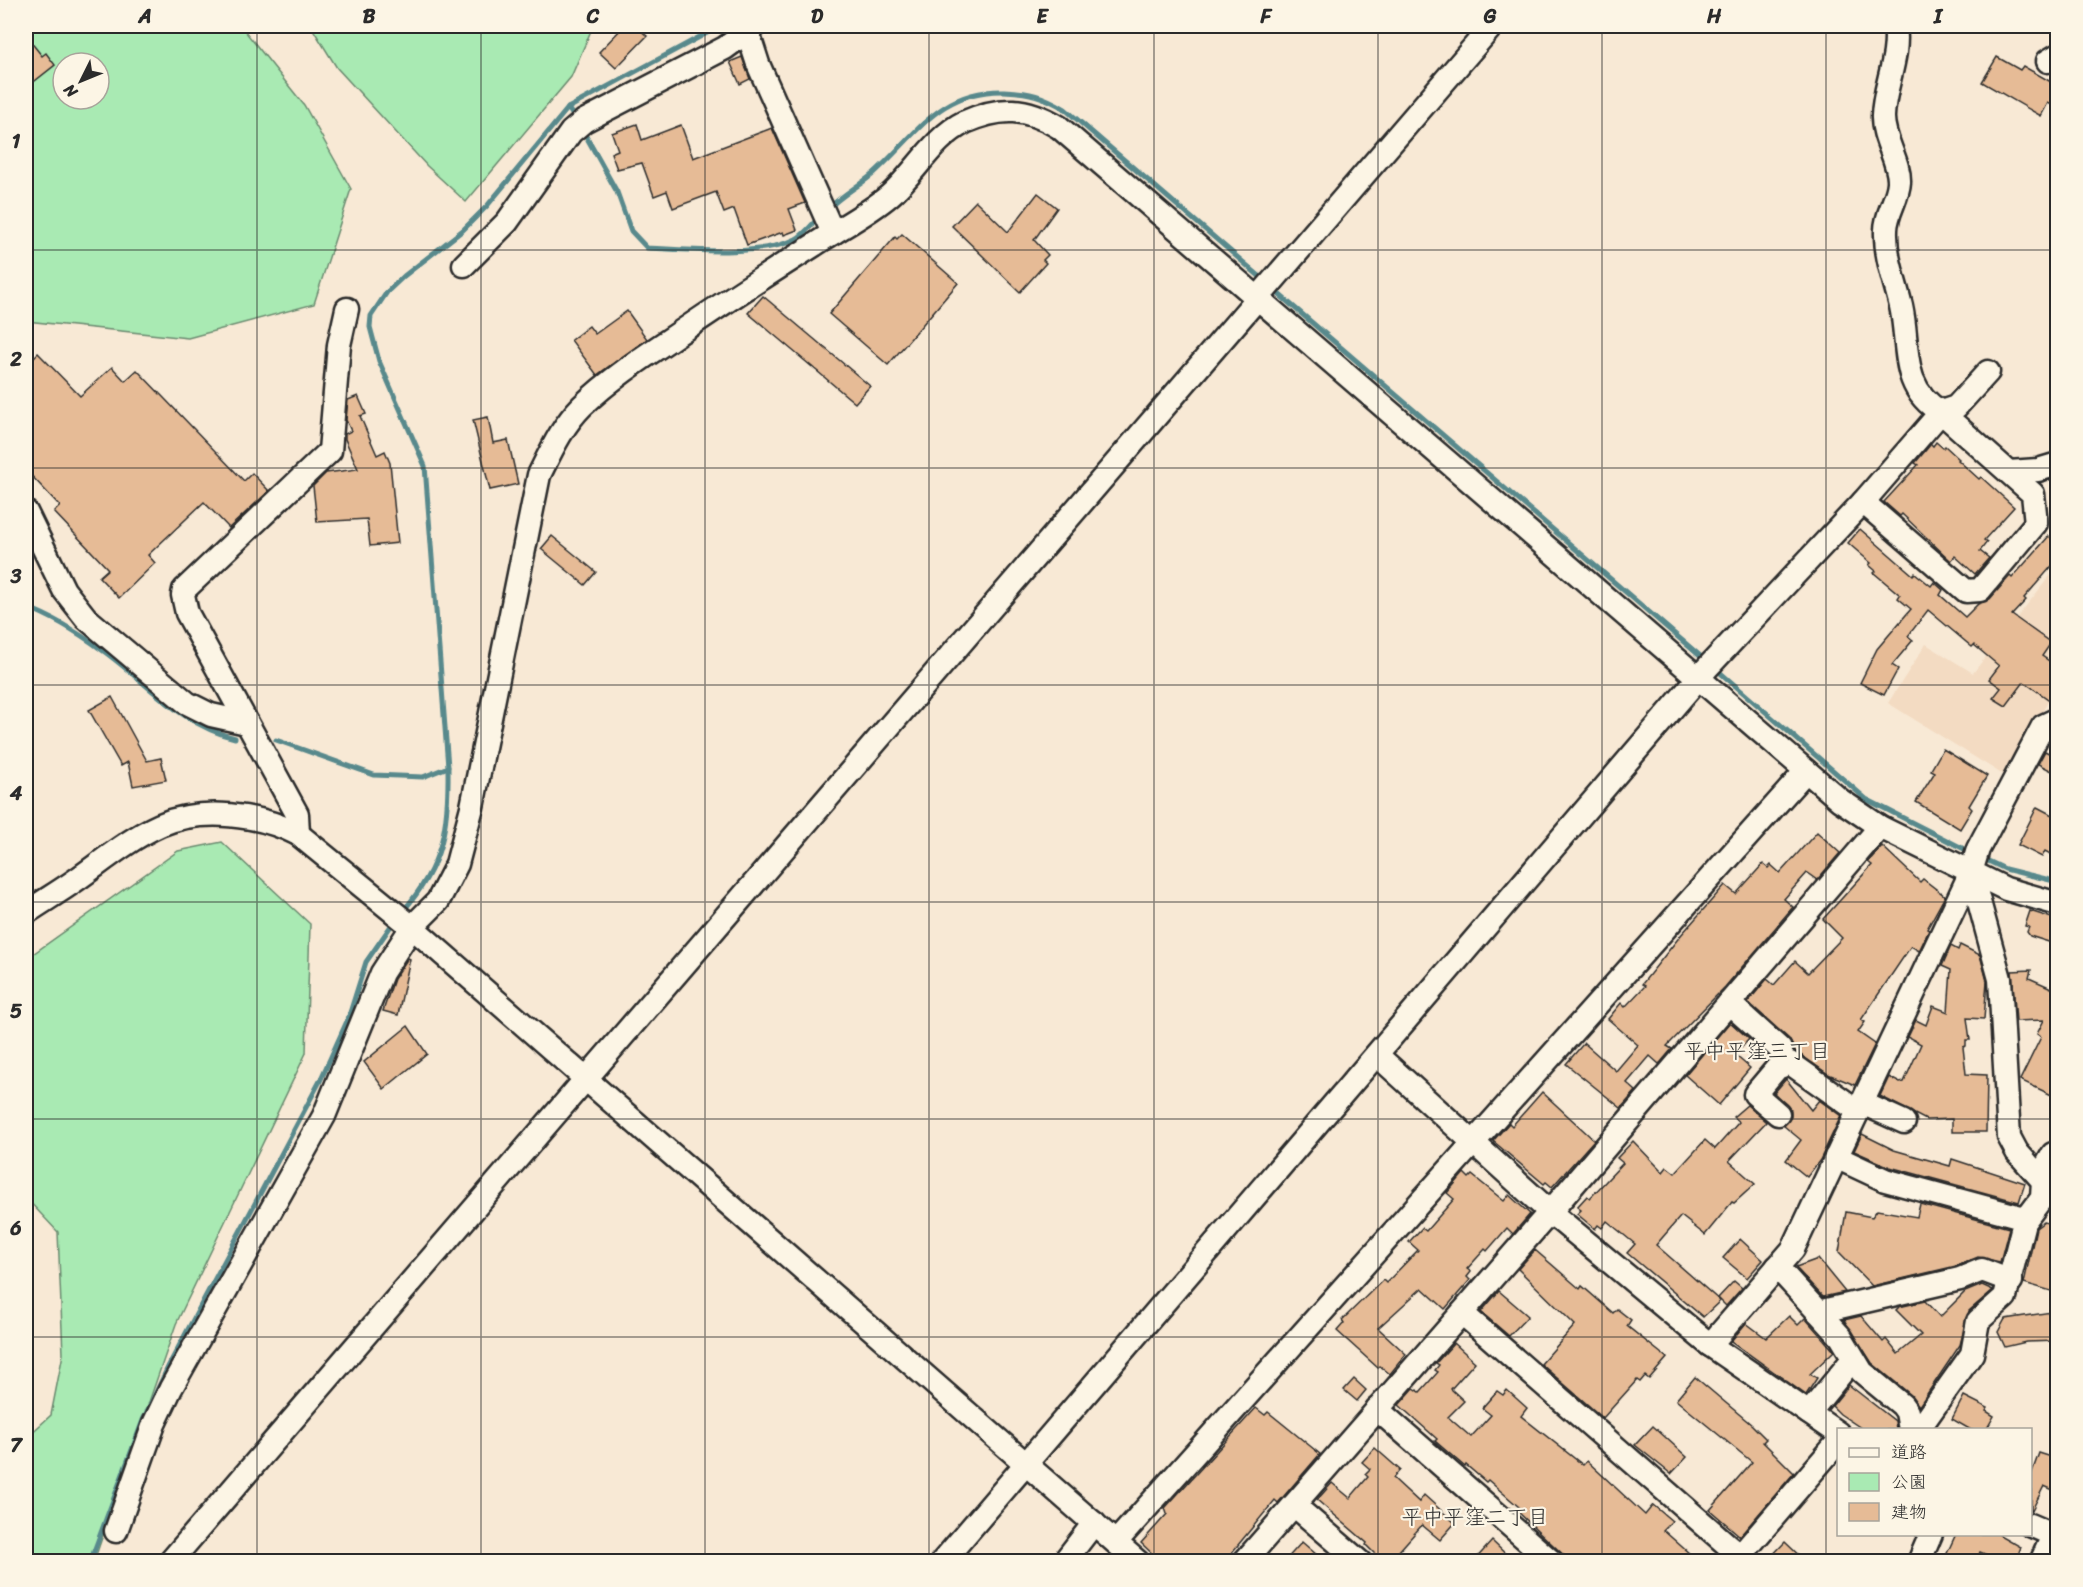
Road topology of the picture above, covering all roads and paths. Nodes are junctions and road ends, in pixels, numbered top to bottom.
1 (1492, 26) edge
2 (1895, 26) edge
3 (751, 29) edge
4 (833, 233) junction
5 (464, 265) dead end
6 (1265, 287) junction
7 (347, 309) dead end
8 (1988, 372) dead end
9 (1941, 412) junction
10 (2058, 464) edge
11 (2009, 472) junction
12 (1863, 502) junction
13 (26, 512) edge
14 (1707, 668) junction
15 (2058, 719) edge
16 (247, 723) junction
17 (1806, 771) junction
18 (1880, 827) junction
19 (298, 834) junction
20 (1971, 872) junction
21 (2058, 904) edge
22 (26, 913) edge
23 (403, 919) junction
24 (1729, 1003) junction
25 (1378, 1056) junction
26 (1784, 1064) junction
27 (585, 1077) junction
28 (1860, 1107) junction
29 (1778, 1114) dead end
30 (1904, 1122) dead end
31 (1472, 1143) junction
32 (2058, 1156) edge
33 (1836, 1157) junction
34 (2040, 1178) junction
35 (1550, 1212) junction
36 (2025, 1218) junction
37 (1777, 1267) junction
38 (2011, 1281) junction
39 (1818, 1312) junction
40 (1462, 1313) junction
41 (1710, 1345) junction
42 (1853, 1359) junction
43 (1377, 1409) junction
44 (1809, 1413) junction
45 (1910, 1428) edge
46 (1919, 1428) edge
47 (1837, 1432) edge
48 (1837, 1444) edge
49 (1026, 1464) junction
50 (1294, 1505) junction
51 (1095, 1523) junction
52 (2032, 1525) edge
53 (116, 1531) dead end
54 (1930, 1536) edge
55 (2058, 1537) edge
56 (1116, 1542) junction
57 (1740, 1560) edge
58 (170, 1562) edge
59 (942, 1562) edge
60 (1064, 1562) edge
61 (1138, 1562) edge
62 (1244, 1562) edge
63 (1360, 1562) edge
64 (1552, 1562) edge
65 (1919, 1562) edge
66 (2047, 1562) edge

1 - 6 street
2 - 9 street
3 - 4 street
3 - 5 street
4 - 6 street
4 - 23 street
6 - 14 street
6 - 27 street
7 - 16 street
8 - 9 street
9 - 11 street
9 - 12 street
10 - 11 street
11 - 12 street
12 - 14 street
13 - 16 street
14 - 17 street
14 - 25 street
15 - 20 street
16 - 19 street
17 - 18 street
17 - 31 street
18 - 20 street
18 - 24 street
19 - 22 street
19 - 23 street
20 - 21 street
20 - 28 street
20 - 34 street
23 - 27 street
23 - 53 street
24 - 26 street
24 - 35 street
25 - 31 street
25 - 49 street
26 - 28 street
26 - 29 street
27 - 49 street
27 - 58 street
28 - 30 street
28 - 33 street
31 - 35 street
31 - 56 street
32 - 34 street
33 - 36 street
33 - 37 street
34 - 36 street
35 - 40 street
35 - 41 street
36 - 38 street
37 - 39 street
37 - 41 street
38 - 39 street
38 - 46 street
39 - 42 street
40 - 43 street
40 - 57 street
41 - 44 street
42 - 44 street
42 - 45 street
43 - 50 street
43 - 64 street
44 - 47 street
48 - 57 street
49 - 51 street
49 - 59 street
50 - 62 street
50 - 63 street
51 - 56 street
51 - 60 street
52 - 55 street
54 - 65 street
55 - 66 highway
56 - 61 street

